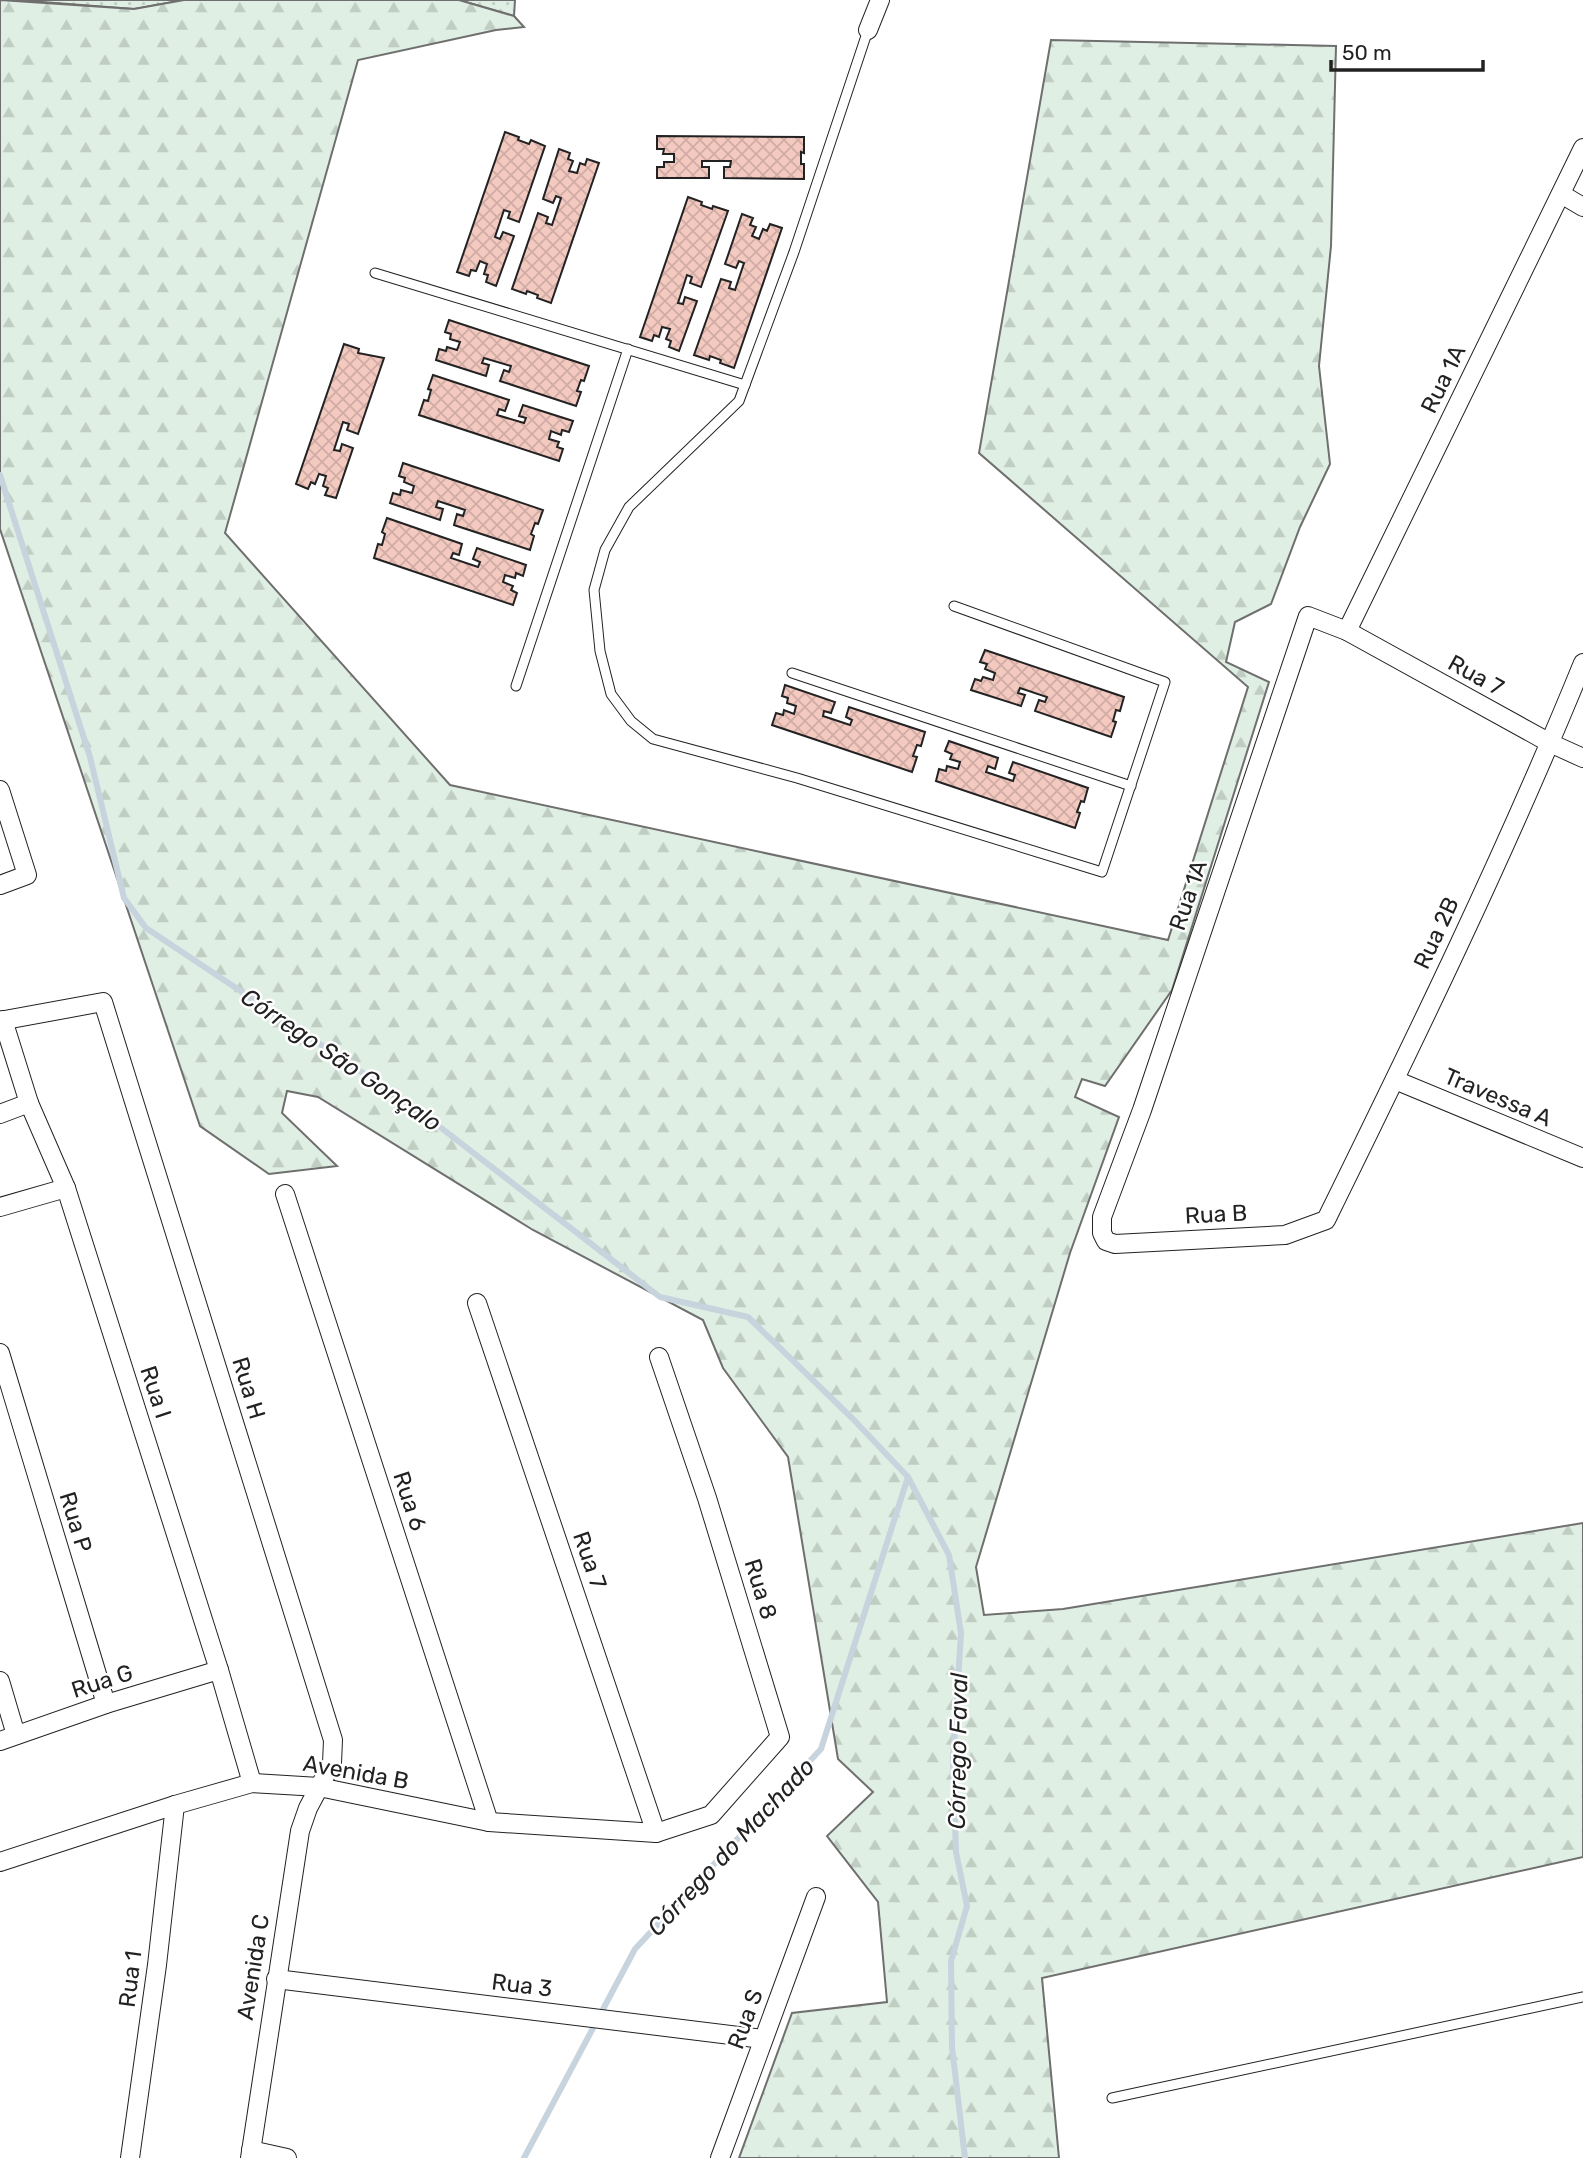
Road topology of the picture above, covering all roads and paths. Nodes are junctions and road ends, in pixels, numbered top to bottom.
1 (880, 0) edge
2 (868, 30) joint
3 (1583, 148) edge
4 (1561, 194) junction
5 (1583, 207) edge
6 (375, 273) dead end
7 (628, 349) junction
8 (745, 385) junction
9 (954, 606) dead end
10 (1308, 616) joint
11 (1347, 631) junction
12 (1583, 663) edge
13 (792, 673) dead end
14 (516, 686) dead end
15 (1550, 743) junction
16 (1583, 758) edge
17 (1131, 786) junction
18 (0, 790) edge
19 (0, 885) edge
20 (1, 1020) edge
21 (1395, 1080) junction
22 (29, 1103) junction
23 (0, 1114) edge
24 (1583, 1158) edge
25 (66, 1188) junction
26 (285, 1194) dead end
27 (0, 1207) edge
28 (1326, 1220) joint
29 (1106, 1241) joint
30 (477, 1303) dead end
31 (0, 1353) edge
32 (659, 1357) dead end
33 (219, 1670) junction
34 (0, 1681) edge
35 (106, 1704) junction
36 (8, 1738) edge
37 (252, 1783) junction
38 (319, 1787) junction
39 (175, 1805) junction
40 (711, 1815) joint
41 (489, 1822) junction
42 (656, 1833) junction
43 (0, 1862) edge
44 (816, 1897) dead end
45 (276, 1979) junction
46 (1583, 1997) edge
47 (763, 2039) junction
48 (1112, 2098) dead end
49 (250, 2154) edge
50 (130, 2158) edge
51 (287, 2158) edge
52 (720, 2158) edge

1 - 2 street
2 - 8 lane
3 - 4 street, Rua 1A
4 - 5 street
4 - 11 street, Rua 1A
6 - 7 lane
7 - 8 lane
7 - 14 lane
8 - 17 lane
9 - 17 lane
10 - 11 street, Rua 7
10 - 29 street, Rua 1A
11 - 15 street, Rua 7
12 - 15 street, Rua 2B
13 - 17 lane
15 - 16 street, Rua 7
15 - 21 street, Rua 2B
18 - 19 street
20 - 22 street, Rua I
20 - 38 street, Rua H
21 - 24 street, Travessa A
21 - 28 street, Rua 2B
22 - 23 street
22 - 25 street, Rua I
25 - 27 street
25 - 33 street, Rua I
26 - 41 street, Rua 6
28 - 29 street, Rua B
30 - 42 street, Rua 7
31 - 35 street, Rua P
32 - 40 street, Rua 8
33 - 35 street, Rua G
33 - 37 street, Rua I
34 - 36 street
35 - 36 street, Rua G
37 - 38 street, Avenida B
37 - 39 street, Avenida B
38 - 41 street, Avenida B
38 - 45 street, Avenida C
39 - 43 street, Avenida B
39 - 50 street, Rua 1
40 - 42 street, Avenida B
41 - 42 street, Avenida B
44 - 47 street, Rua S
45 - 47 street, Rua 3
45 - 49 street, Avenida C
46 - 48 lane
47 - 52 street, Rua S
49 - 51 street

